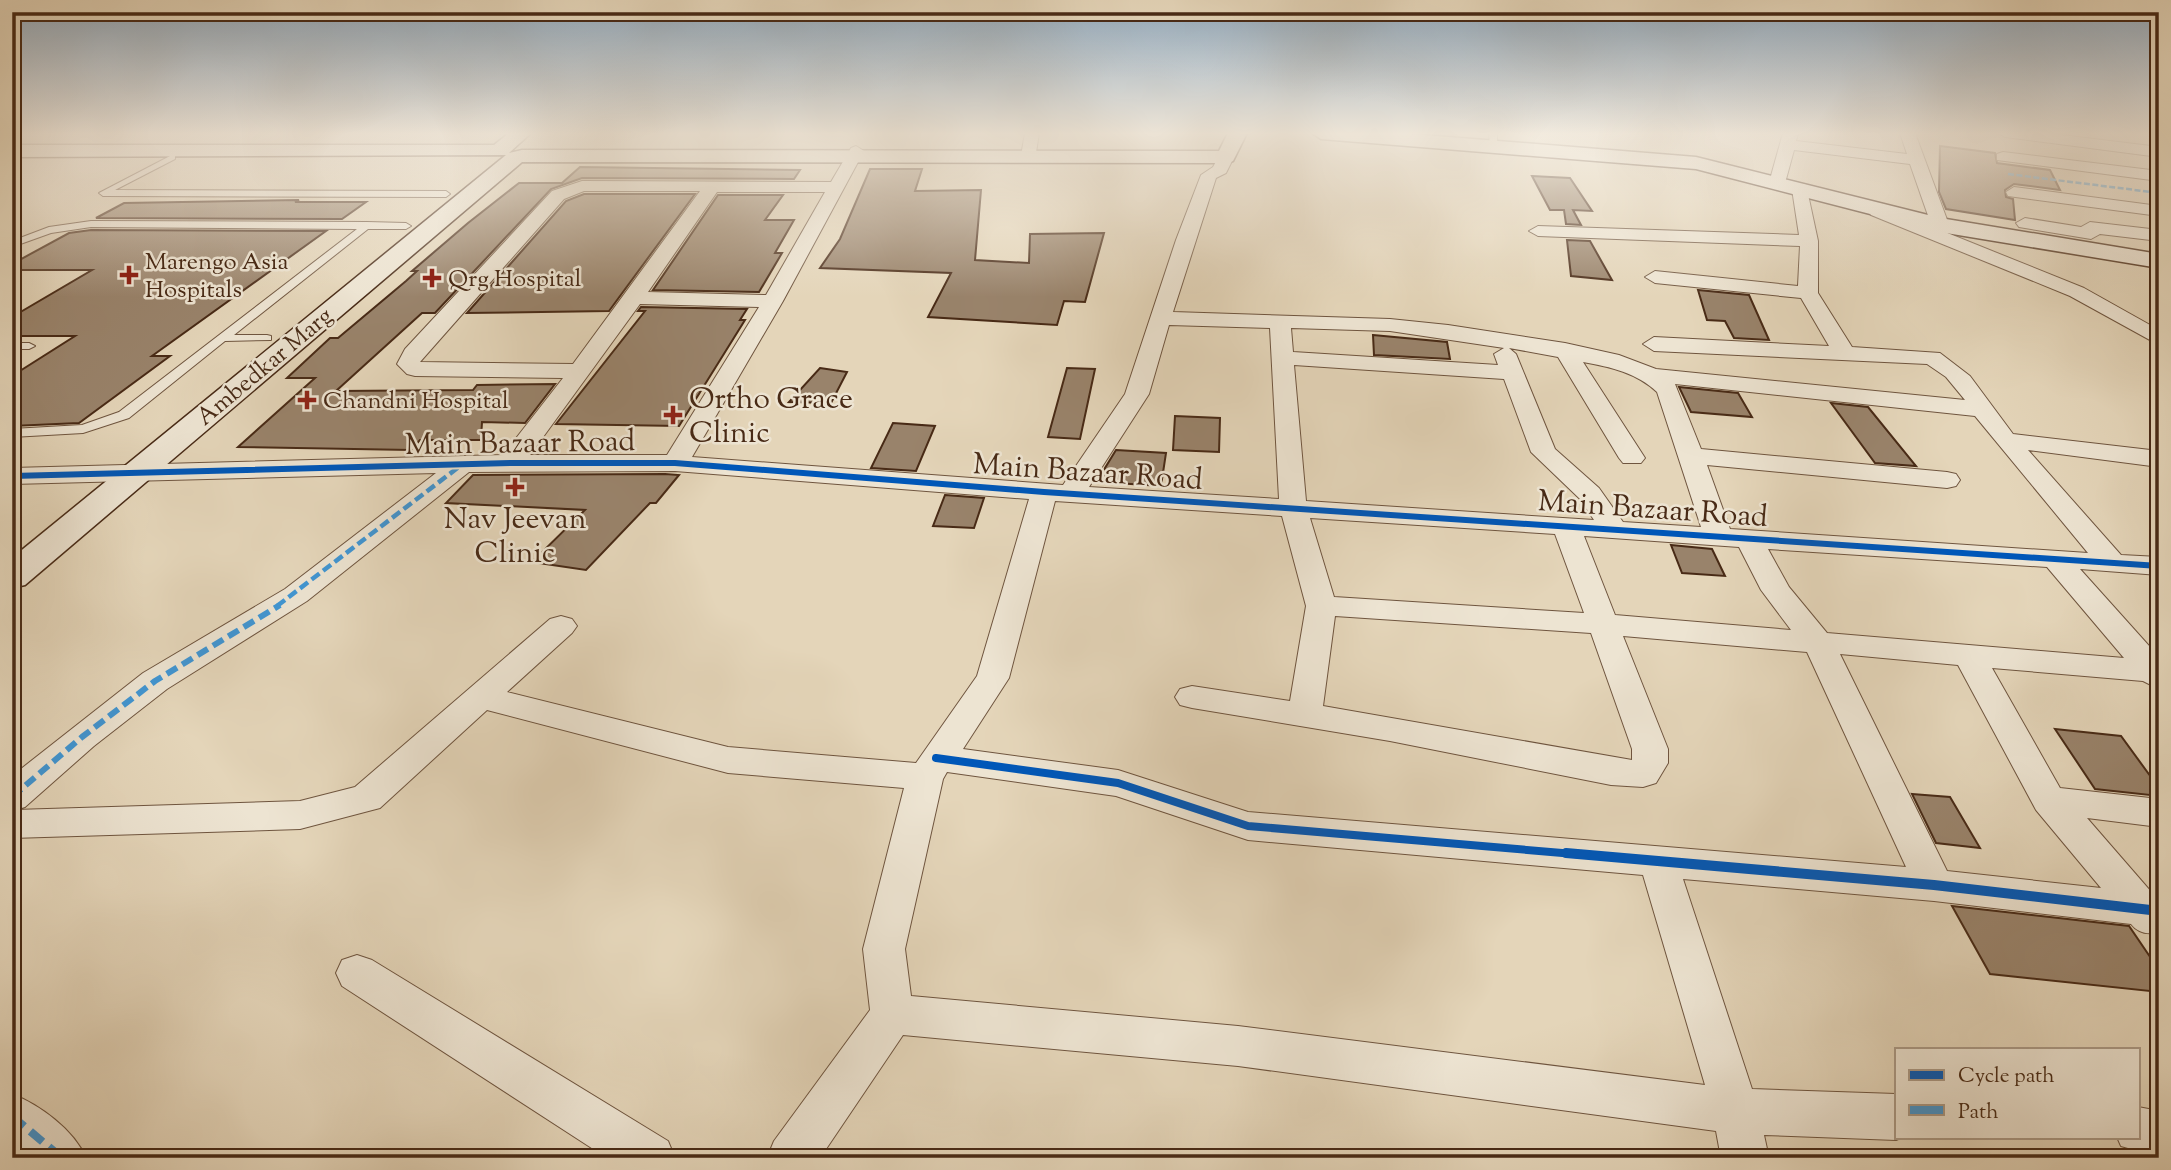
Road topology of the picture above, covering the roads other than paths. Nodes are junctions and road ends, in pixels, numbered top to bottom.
1 (711, 187) edge
2 (835, 187) edge
3 (112, 188) edge
4 (155, 188) edge
5 (460, 188) edge
6 (468, 188) edge
7 (576, 188) edge
8 (1199, 188) edge
9 (1795, 188) edge
10 (1926, 188) edge
11 (2013, 188) edge
12 (2116, 188) edge
13 (1800, 189) junction
14 (2014, 192) junction
15 (2159, 193) edge
16 (1877, 211) junction
17 (2159, 211) edge
18 (367, 225) junction
19 (1940, 225) junction
20 (406, 226) junction
21 (1802, 228) junction
22 (1538, 231) dead end
23 (2027, 232) junction
24 (2159, 236) edge
25 (12, 244) edge
26 (2159, 261) edge
27 (1655, 277) dead end
28 (1808, 293) junction
29 (634, 298) junction
30 (773, 301) junction
31 (1160, 318) junction
32 (1280, 322) junction
33 (224, 338) junction
34 (267, 338) junction
35 (2159, 339) edge
36 (1501, 340) junction
37 (1654, 344) dead end
38 (12, 346) edge
39 (29, 346) dead end
40 (1565, 350) junction
41 (1844, 353) junction
42 (1282, 358) junction
43 (580, 371) junction
44 (1511, 373) junction
45 (1652, 375) junction
46 (1979, 409) junction
47 (12, 433) edge
48 (2005, 440) junction
49 (1690, 456) junction
50 (1632, 458) dead end
51 (2159, 459) edge
52 (511, 463) junction
53 (674, 463) junction
54 (463, 464) junction
55 (134, 475) junction
56 (98, 476) junction
57 (12, 477) edge
58 (1947, 480) dead end
59 (1058, 492) junction
60 (1293, 507) junction
61 (1566, 525) junction
62 (1613, 528) junction
63 (1733, 536) junction
64 (12, 546) edge
65 (2055, 559) junction
66 (2112, 562) junction
67 (2159, 566) edge
68 (12, 577) edge
69 (1321, 606) junction
70 (1602, 624) junction
71 (562, 626) dead end
72 (1819, 644) junction
73 (1970, 658) junction
74 (2156, 674) edge
75 (480, 697) junction
76 (1192, 697) dead end
77 (1305, 715) junction
78 (930, 768) junction
79 (12, 797) edge
80 (2049, 800) junction
81 (2159, 813) edge
82 (12, 824) edge
83 (1658, 861) junction
84 (1934, 885) junction
85 (2154, 916) edge
86 (358, 973) dead end
87 (892, 1014) junction
88 (1736, 1111) junction
89 (12, 1116) edge
90 (1895, 1117) edge
91 (2140, 1130) edge
92 (2159, 1134) edge
93 (62, 1158) edge
94 (651, 1158) edge
95 (791, 1158) edge
96 (1745, 1158) edge

1 - 29 street, Main Bazaar Road
2 - 30 street, Main Bazaar Road
3 - 4 lane
5 - 20 street, Ambedkar Marg
6 - 55 street, Ambedkar Marg
7 - 43 street
8 - 31 street
9 - 13 street
10 - 19 street
11 - 14 street
12 - 15 street
13 - 16 street
13 - 21 street
14 - 17 street
14 - 23 street
16 - 19 street
16 - 35 street
18 - 20 lane
18 - 25 lane
18 - 33 lane
19 - 23 street
20 - 34 street, Ambedkar Marg
21 - 22 street
21 - 28 street
23 - 24 street
23 - 26 street
27 - 28 street
28 - 41 street
29 - 30 street
29 - 43 street, Main Bazaar Road
30 - 53 street, Main Bazaar Road
31 - 32 street
31 - 59 street
32 - 36 street
32 - 42 street
33 - 34 lane
33 - 47 lane
34 - 56 street, Ambedkar Marg
36 - 40 street
36 - 44 street
37 - 41 street
38 - 39 lane
40 - 45 street
40 - 50 street
41 - 46 street
42 - 44 street
42 - 60 street
43 - 52 street, Main Bazaar Road
44 - 62 street
45 - 46 street
45 - 49 street
46 - 48 street
48 - 51 street
48 - 66 street
49 - 58 street
49 - 63 street
52 - 53 street, Main Bazaar Road
52 - 54 street, Main Bazaar Road
53 - 59 street, Main Bazaar Road
54 - 55 street, Main Bazaar Road
54 - 79 street
55 - 56 street, Main Bazaar Road
55 - 68 street, Ambedkar Marg
56 - 57 street, Main Bazaar Road
56 - 64 street, Ambedkar Marg
59 - 60 street, Main Bazaar Road
59 - 78 street
60 - 61 street, Main Bazaar Road
60 - 69 street
61 - 62 street, Main Bazaar Road
61 - 70 street
62 - 63 street, Main Bazaar Road
63 - 65 street, Main Bazaar Road
63 - 72 street
65 - 66 street, Main Bazaar Road
65 - 74 street
66 - 67 street, Main Bazaar Road
69 - 70 street
69 - 77 street
70 - 72 street
70 - 77 street
71 - 75 street
72 - 73 street
72 - 84 street
73 - 74 street
73 - 80 street
75 - 78 street
75 - 82 street
76 - 77 street
78 - 83 street
78 - 87 street
80 - 81 street
80 - 85 street
83 - 84 street
83 - 88 street
84 - 85 street
86 - 94 street
87 - 88 street
87 - 95 street
88 - 90 street
88 - 96 street
89 - 93 street
91 - 92 street

